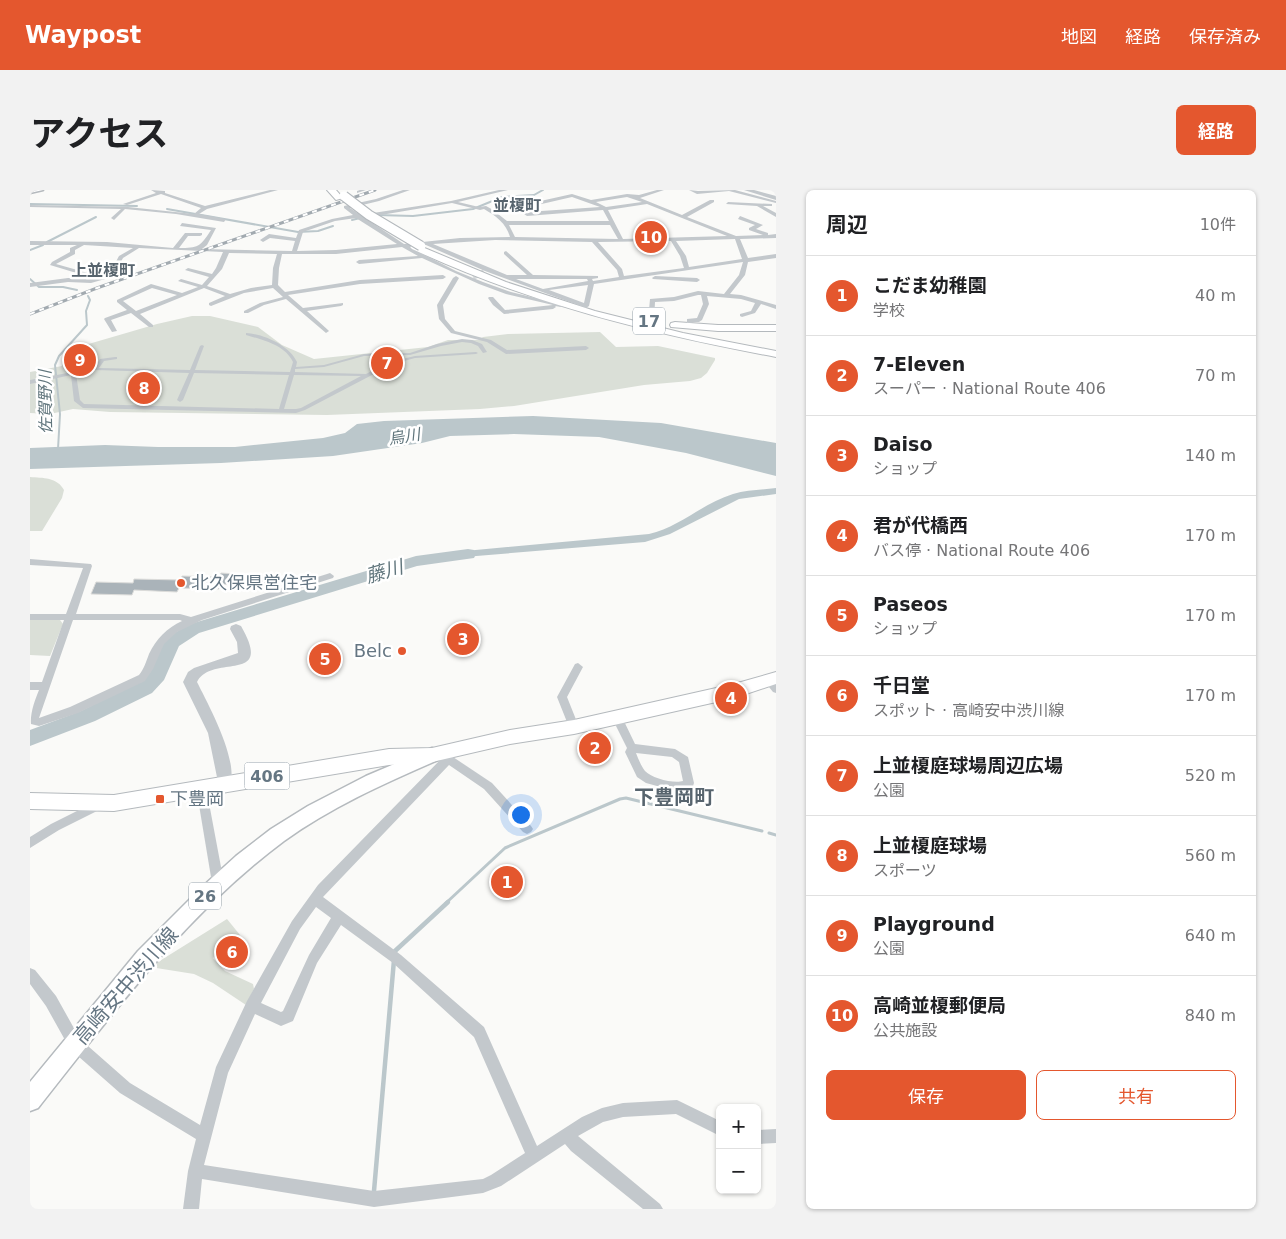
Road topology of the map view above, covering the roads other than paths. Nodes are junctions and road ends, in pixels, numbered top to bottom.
1 (39, 190) edge
2 (153, 190) edge
3 (169, 190) edge
4 (276, 190) edge
5 (331, 190) edge
6 (408, 190) edge
7 (506, 190) edge
8 (633, 190) edge
9 (658, 190) edge
10 (691, 190) edge
11 (729, 190) edge
12 (747, 190) edge
13 (30, 191) edge
14 (495, 191) edge
15 (160, 193) junction
16 (470, 193) dead end
17 (340, 195) edge
18 (476, 195) junction
19 (776, 198) edge
20 (712, 201) dead end
21 (451, 202) junction
22 (591, 202) junction
23 (647, 203) junction
24 (728, 203) dead end
25 (757, 204) junction
26 (776, 204) edge
27 (30, 206) edge
28 (123, 207) junction
29 (604, 207) junction
30 (205, 208) junction
31 (494, 213) junction
32 (196, 214) junction
33 (375, 214) dead end
34 (527, 214) dead end
35 (776, 215) edge
36 (142, 216) dead end
37 (684, 216) junction
38 (359, 217) junction
39 (114, 218) dead end
40 (740, 218) dead end
41 (224, 220) dead end
42 (508, 223) junction
43 (612, 223) junction
44 (182, 225) dead end
45 (288, 232) dead end
46 (300, 232) junction
47 (211, 235) junction
48 (774, 236) edge
49 (737, 238) junction
50 (513, 239) junction
51 (264, 240) dead end
52 (298, 240) junction
53 (673, 240) junction
54 (594, 241) junction
55 (621, 241) junction
56 (30, 243) edge
57 (83, 244) junction
58 (404, 246) junction
59 (421, 246) junction
60 (138, 247) junction
61 (197, 249) junction
62 (175, 250) junction
63 (227, 250) junction
64 (280, 252) junction
65 (294, 253) junction
66 (506, 253) dead end
67 (776, 256) edge
68 (421, 257) junction
69 (759, 258) junction
70 (746, 260) junction
71 (776, 260) edge
72 (358, 262) dead end
73 (436, 263) junction
74 (697, 267) junction
75 (687, 269) junction
76 (188, 270) dead end
77 (214, 276) junction
78 (530, 276) junction
79 (621, 276) junction
80 (443, 277) junction
81 (472, 277) junction
82 (506, 277) junction
83 (634, 277) junction
84 (103, 278) junction
85 (456, 278) junction
86 (590, 280) junction
87 (696, 280) junction
88 (181, 281) dead end
89 (30, 285) edge
90 (203, 286) junction
91 (276, 286) junction
92 (546, 289) dead end
93 (526, 290) junction
94 (700, 293) junction
95 (183, 295) junction
96 (228, 295) junction
97 (286, 295) junction
98 (725, 296) junction
99 (491, 298) dead end
100 (759, 302) junction
101 (211, 304) dead end
102 (341, 304) dead end
103 (561, 305) junction
104 (586, 306) junction
105 (776, 308) edge
106 (303, 310) junction
107 (134, 312) junction
108 (246, 312) dead end
109 (742, 315) dead end
110 (614, 320) junction
111 (649, 323) junction
112 (151, 326) dead end
113 (689, 326) junction
114 (776, 330) edge
115 (114, 331) dead end
116 (326, 331) dead end
117 (248, 334) dead end
118 (731, 344) junction
119 (202, 346) dead end
120 (586, 348) dead end
121 (485, 352) dead end
122 (776, 352) edge
123 (476, 353) dead end
124 (115, 358) dead end
125 (776, 359) edge
126 (96, 370) junction
127 (191, 371) junction
128 (292, 371) junction
129 (73, 373) junction
130 (367, 375) junction
131 (30, 382) edge
132 (180, 400) dead end
133 (281, 410) junction
134 (30, 562) edge
135 (330, 576) dead end
136 (30, 617) edge
137 (70, 617) junction
138 (190, 620) junction
139 (236, 630) dead end
140 (578, 667) dead end
141 (774, 683) edge
142 (30, 686) edge
143 (45, 686) junction
144 (617, 718) junction
145 (574, 727) junction
146 (632, 748) junction
147 (442, 755) junction
148 (224, 783) junction
149 (202, 787) junction
150 (30, 801) edge
151 (102, 803) junction
152 (527, 829) dead end
153 (30, 843) edge
154 (218, 883) junction
155 (314, 898) junction
156 (340, 916) junction
157 (30, 974) edge
158 (252, 1006) junction
159 (75, 1044) junction
160 (30, 1100) edge
161 (716, 1127) edge
162 (204, 1136) junction
163 (568, 1136) junction
164 (776, 1136) edge
165 (761, 1137) edge
166 (534, 1156) junction
167 (195, 1171) junction
168 (639, 1204) edge
169 (190, 1209) edge
170 (655, 1209) edge

1 - 13 main road
2 - 15 street
3 - 15 street
4 - 30 street
5 - 17 highway, 17
6 - 38 street
7 - 14 street
8 - 9 street
10 - 11 street
11 - 26 street
12 - 19 street
14 - 18 street
15 - 28 street
15 - 30 street
16 - 18 street
17 - 59 highway, 17
18 - 21 street
20 - 37 street
21 - 31 street
21 - 33 street
22 - 23 street
22 - 29 street
22 - 31 street
23 - 29 street
23 - 37 street
24 - 25 street
25 - 26 street
25 - 35 street
27 - 28 street
28 - 32 street
28 - 36 street
28 - 39 street
29 - 34 street
29 - 43 street
30 - 32 street
31 - 42 street
32 - 41 street
37 - 49 street
38 - 46 street
38 - 58 street
40 - 48 street
42 - 43 street
42 - 50 street
43 - 55 street
44 - 47 street
45 - 46 street
46 - 52 street
47 - 61 street
47 - 62 street
48 - 49 street
49 - 53 street
49 - 70 street
50 - 54 street
50 - 59 street
51 - 52 street
52 - 65 street
53 - 55 street
53 - 75 street
54 - 55 street
54 - 79 street
56 - 57 street
57 - 60 street
57 - 84 street
58 - 59 street
58 - 65 street
58 - 68 street
59 - 82 street
59 - 93 highway, 17
59 - 103 highway, 17
60 - 62 street
60 - 84 street
61 - 62 street
61 - 63 street
63 - 64 street
63 - 77 street
64 - 65 street
64 - 91 street
66 - 78 street
67 - 69 street
68 - 72 street
68 - 73 street
69 - 70 street
69 - 71 street
70 - 74 street
70 - 98 street
73 - 80 street
73 - 81 street
74 - 75 street
74 - 87 street
75 - 83 street
76 - 77 street
77 - 90 street
78 - 82 street
78 - 86 street
79 - 83 street
79 - 86 street
80 - 85 street
80 - 97 street
81 - 85 street
81 - 103 street
82 - 104 street
83 - 86 street
83 - 87 street
84 - 89 street
85 - 120 street
86 - 92 street
86 - 104 street
87 - 94 street
88 - 90 street
90 - 95 street
90 - 96 street
91 - 96 street
91 - 97 street
93 - 104 highway, 17
93 - 111 highway, 17
94 - 98 street
94 - 111 street
94 - 113 street
95 - 107 street
95 - 107 street
96 - 101 street
97 - 106 street
97 - 108 street
98 - 100 street
99 - 103 street
100 - 105 street
100 - 109 street
102 - 106 street
103 - 110 highway, 17
104 - 111 highway, 17
106 - 116 street
107 - 112 street
107 - 115 street
110 - 118 highway, 17
110 - 125 highway, 17
111 - 113 highway, 17
111 - 118 highway, 17
113 - 114 highway, 17
117 - 128 street
118 - 122 highway, 17
119 - 127 street
121 - 128 street
123 - 130 street
124 - 126 street
126 - 127 street
126 - 129 street
127 - 128 street
127 - 132 street
128 - 130 street
128 - 133 street
129 - 131 street
129 - 133 street
130 - 133 street
134 - 137 street
135 - 138 street
136 - 137 street
137 - 138 street
137 - 143 street
138 - 143 street
139 - 148 street
140 - 145 street
141 - 144 highway, 406
142 - 143 street
144 - 145 highway, 406
144 - 146 street
145 - 147 highway, 406
146 - 146 street
147 - 148 highway, 406
147 - 152 street
147 - 154 main road, 高崎安中渋川線 / 26
147 - 155 street
148 - 149 highway, 406
149 - 151 highway, 406
149 - 154 street
150 - 151 highway, 406
151 - 153 street
154 - 159 main road, 高崎安中渋川線 / 26
155 - 156 street
155 - 158 street
156 - 158 street
156 - 166 street
157 - 159 street
158 - 162 street
159 - 160 main road, 高崎安中渋川線 / 26
159 - 162 street
161 - 163 street
162 - 167 street
163 - 166 street
163 - 168 street
164 - 165 street
166 - 167 street
167 - 169 street
168 - 170 street

